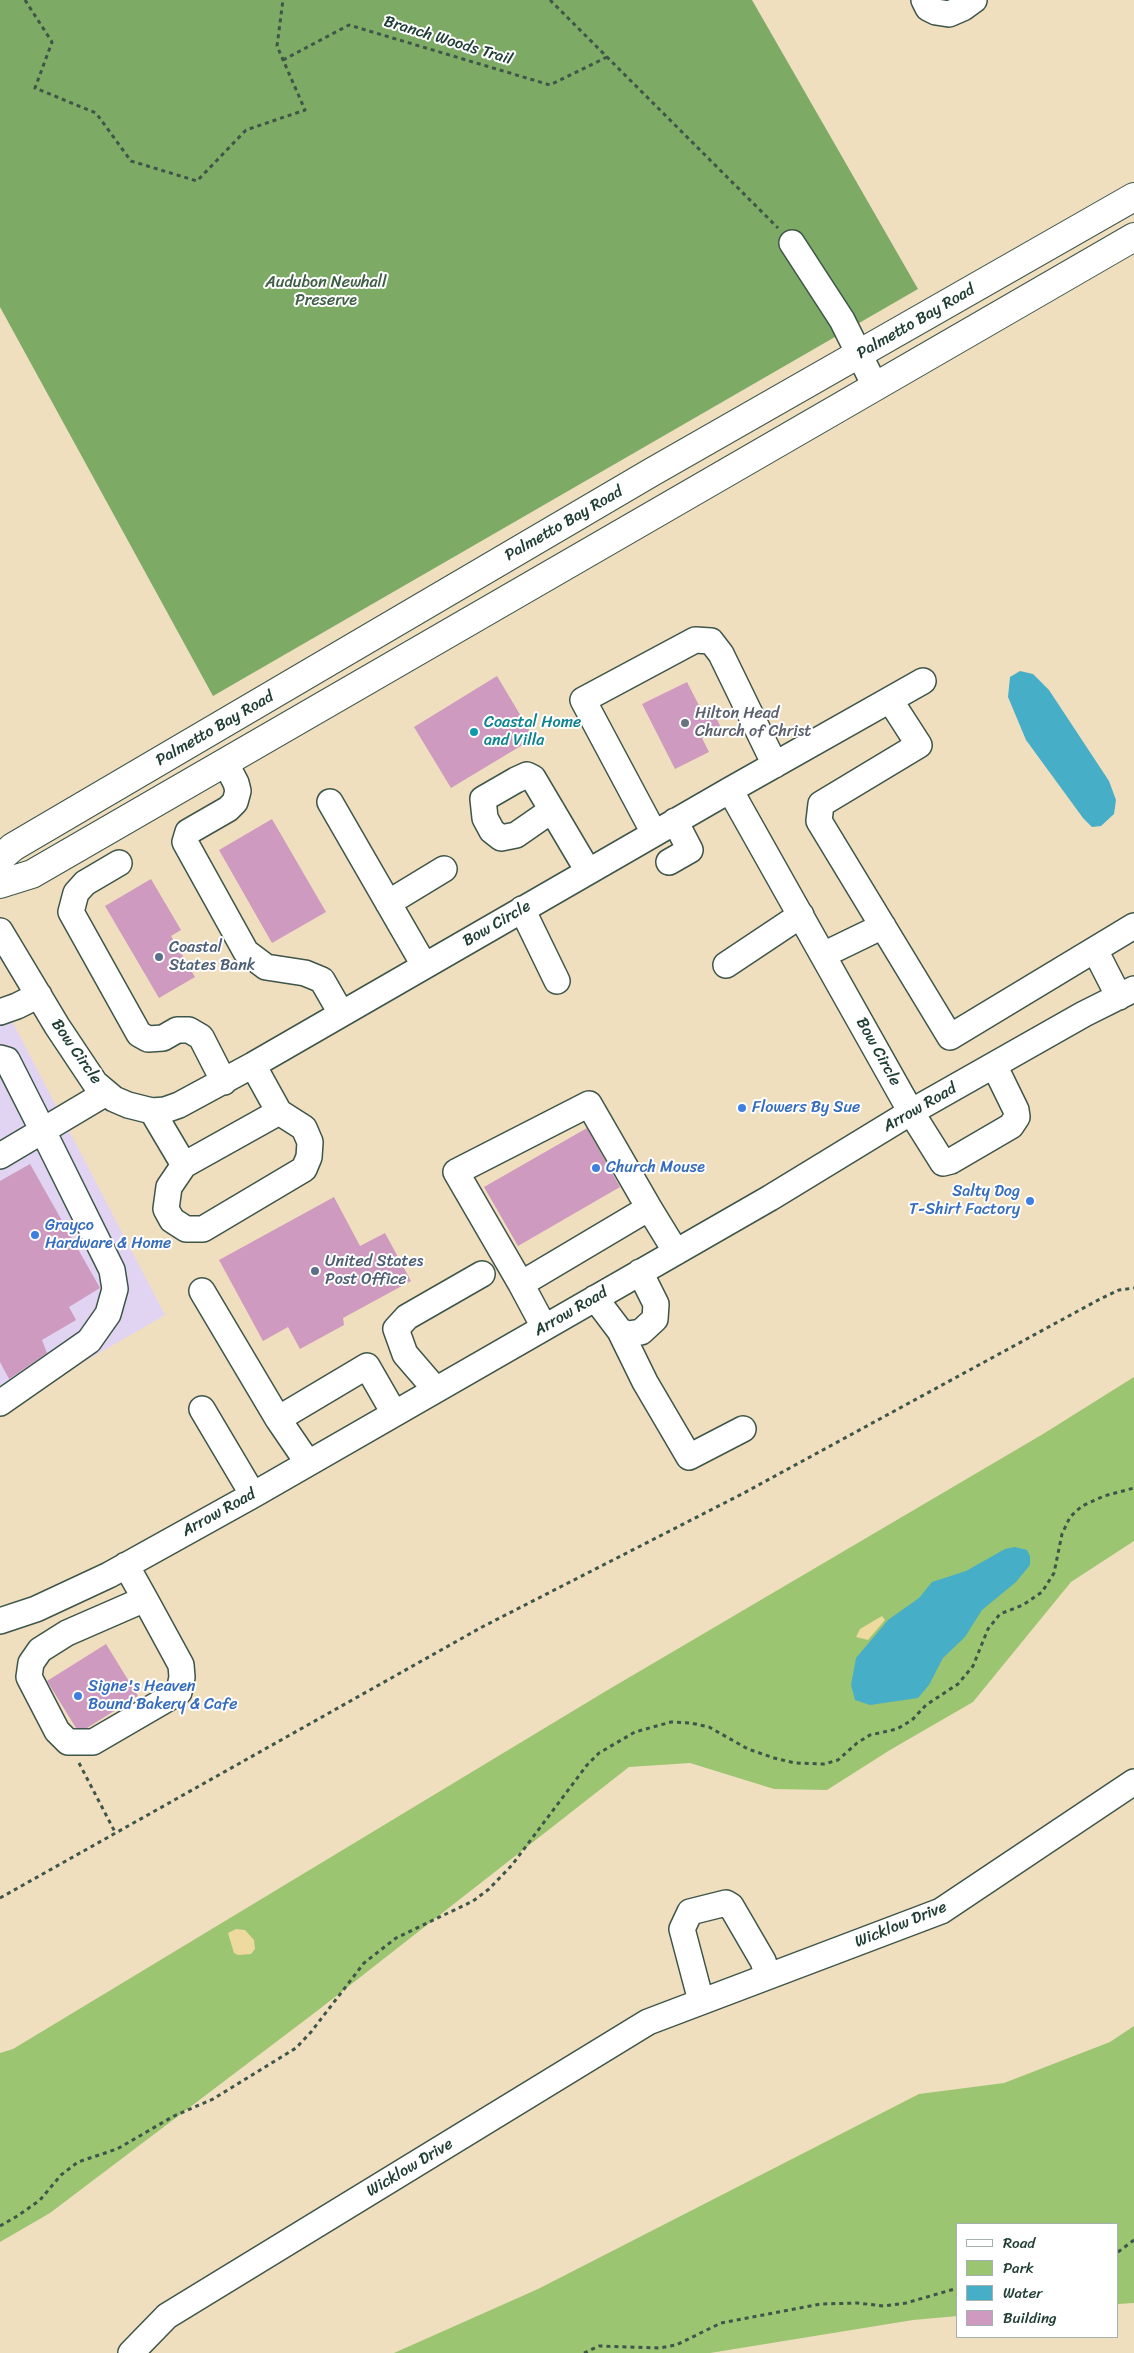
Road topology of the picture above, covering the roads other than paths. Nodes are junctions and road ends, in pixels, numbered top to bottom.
1 (924, 0) edge
2 (974, 0) edge
3 (1134, 197) edge
4 (1134, 237) edge
5 (792, 243) road end
6 (859, 354) junction
7 (876, 386) junction
8 (923, 681) dead end
9 (890, 700) junction
10 (225, 762) junction
11 (775, 765) junction
12 (730, 790) junction
13 (330, 802) dead end
14 (552, 810) dead end
15 (665, 827) junction
16 (0, 858) edge
17 (669, 862) dead end
18 (119, 863) dead end
19 (444, 869) dead end
20 (588, 871) junction
21 (0, 884) edge
22 (388, 903) junction
23 (522, 909) junction
24 (801, 915) junction
25 (883, 926) junction
26 (1134, 926) edge
27 (0, 931) edge
28 (1095, 950) junction
29 (823, 955) junction
30 (424, 965) junction
31 (726, 965) dead end
32 (557, 981) dead end
33 (1126, 993) edge
34 (39, 995) junction
35 (0, 1012) edge
36 (341, 1013) junction
37 (0, 1058) edge
38 (253, 1065) junction
39 (994, 1066) junction
40 (224, 1082) junction
41 (106, 1093) junction
42 (152, 1111) junction
43 (279, 1112) junction
44 (911, 1112) junction
45 (43, 1131) junction
46 (0, 1156) edge
47 (184, 1165) junction
48 (649, 1208) junction
49 (676, 1252) junction
50 (640, 1272) junction
51 (482, 1274) dead end
52 (521, 1284) junction
53 (202, 1291) dead end
54 (595, 1298) junction
55 (544, 1327) junction
56 (620, 1331) junction
57 (436, 1390) junction
58 (0, 1403) edge
59 (202, 1409) dead end
60 (394, 1413) junction
61 (278, 1419) junction
62 (743, 1429) dead end
63 (308, 1463) junction
64 (253, 1495) junction
65 (126, 1565) junction
66 (145, 1599) junction
67 (52, 1601) junction
68 (0, 1621) edge
69 (67, 1633) junction
70 (1134, 1782) edge
71 (768, 1976) junction
72 (701, 2000) junction
73 (131, 2353) edge

1 - 2 street
3 - 6 highway, Palmetto Bay Road
4 - 7 highway, Palmetto Bay Road
5 - 6 street
6 - 7 street
6 - 16 highway, Palmetto Bay Road
7 - 10 highway, Palmetto Bay Road
8 - 9 street
9 - 11 street
9 - 25 street
10 - 21 highway, Palmetto Bay Road
10 - 36 street
11 - 12 street
11 - 15 street
12 - 15 street, Bow Circle
12 - 24 street, Bow Circle
13 - 22 street
14 - 20 street
15 - 17 street
15 - 20 street, Bow Circle
18 - 40 street
19 - 22 street
20 - 23 street, Bow Circle
22 - 30 street
23 - 30 street, Bow Circle
23 - 32 street
24 - 29 street, Bow Circle
24 - 31 street
25 - 28 street
25 - 29 street
26 - 28 street
27 - 34 street, Bow Circle
28 - 33 street
29 - 44 street, Bow Circle
30 - 36 street, Bow Circle
33 - 39 street, Arrow Road
34 - 35 street
34 - 41 street, Bow Circle
36 - 38 street, Bow Circle
37 - 45 street
38 - 40 street, Bow Circle
38 - 43 street
39 - 44 street, Arrow Road
39 - 44 street, Bow Circle
40 - 42 street, Bow Circle
41 - 42 street, Bow Circle
41 - 45 street
42 - 47 street
43 - 47 street
43 - 47 street
44 - 49 street, Arrow Road
45 - 46 street
45 - 58 street
48 - 49 street
48 - 52 street
48 - 52 street
49 - 50 street, Arrow Road
50 - 54 street, Arrow Road
50 - 56 street
51 - 57 street
52 - 55 street
53 - 61 street
54 - 55 street, Arrow Road
54 - 56 street
55 - 57 street, Arrow Road
56 - 62 street
57 - 60 street, Arrow Road
59 - 64 street
60 - 61 street
60 - 63 street, Arrow Road
61 - 63 street
63 - 64 street, Arrow Road
64 - 65 street, Arrow Road
65 - 66 street
65 - 67 street, Arrow Road
66 - 69 street
66 - 69 street
67 - 68 street, Arrow Road
67 - 69 street
70 - 71 street, Wicklow Drive
71 - 72 street, Wicklow Drive
71 - 72 street
72 - 73 street, Wicklow Drive

